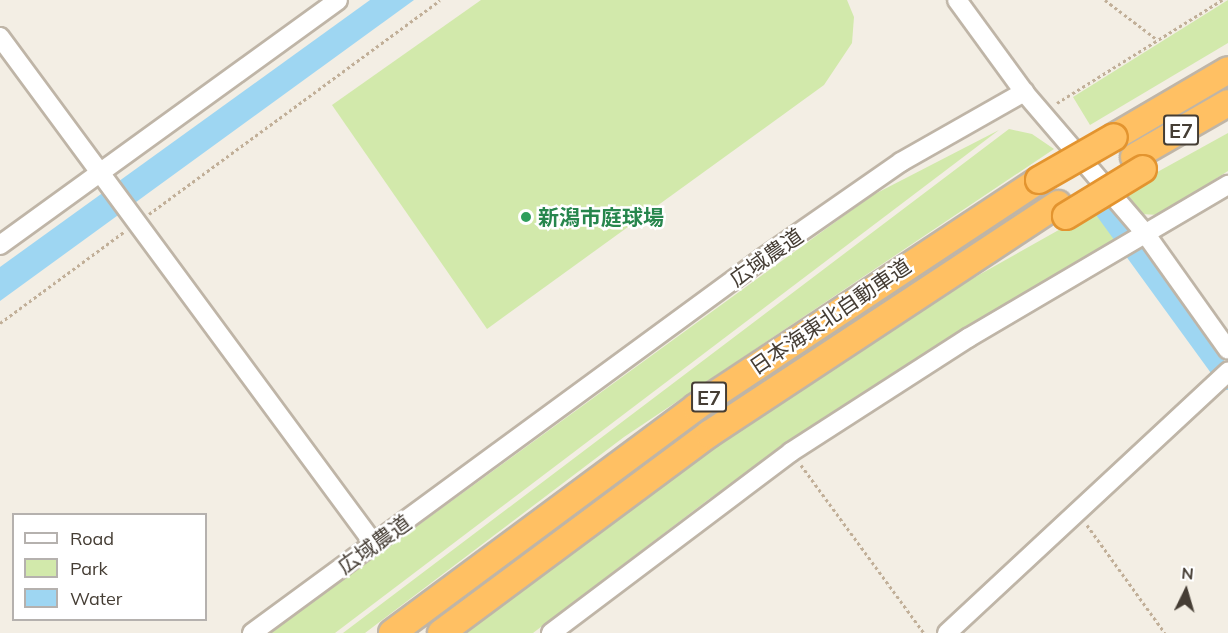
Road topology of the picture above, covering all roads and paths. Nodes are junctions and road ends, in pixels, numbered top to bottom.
1 (338, 0) edge
2 (440, 0) edge
3 (1105, 0) edge
4 (1222, 0) edge
5 (959, 4) edge
6 (0, 37) edge
7 (1155, 38) junction
8 (1228, 59) edge
9 (1228, 70) edge
10 (1024, 92) junction
11 (1228, 103) edge
12 (1042, 112) junction
13 (1149, 116) junction
14 (1228, 121) edge
15 (1138, 163) junction
16 (102, 175) junction
17 (1228, 185) edge
18 (135, 220) junction
19 (1145, 233) junction
20 (0, 245) edge
21 (0, 323) edge
22 (1228, 350) edge
23 (1228, 372) edge
24 (791, 453) junction
25 (1076, 511) junction
26 (374, 544) junction
27 (252, 633) edge
28 (392, 633) edge
29 (441, 633) edge
30 (551, 633) edge
31 (924, 633) edge
32 (948, 633) edge
33 (1165, 633) edge

1 - 16 street
2 - 18 path
3 - 7 path
4 - 7 path
5 - 10 street
6 - 16 street
7 - 12 path
8 - 13 highway
9 - 13 highway, 日本海東北自動車道 / E7
10 - 12 street
10 - 26 street, 広域農道
11 - 15 highway, 日本海東北自動車道 / E7
12 - 19 street
13 - 28 highway, 日本海東北自動車道 / E7, bridge
14 - 15 highway
15 - 29 highway, 日本海東北自動車道 / E7
16 - 18 street
16 - 20 street
17 - 19 street
18 - 21 path
18 - 26 street
19 - 22 street
19 - 24 street
23 - 25 street
24 - 30 street
24 - 31 path
25 - 32 street
25 - 33 path
26 - 27 street, 広域農道

